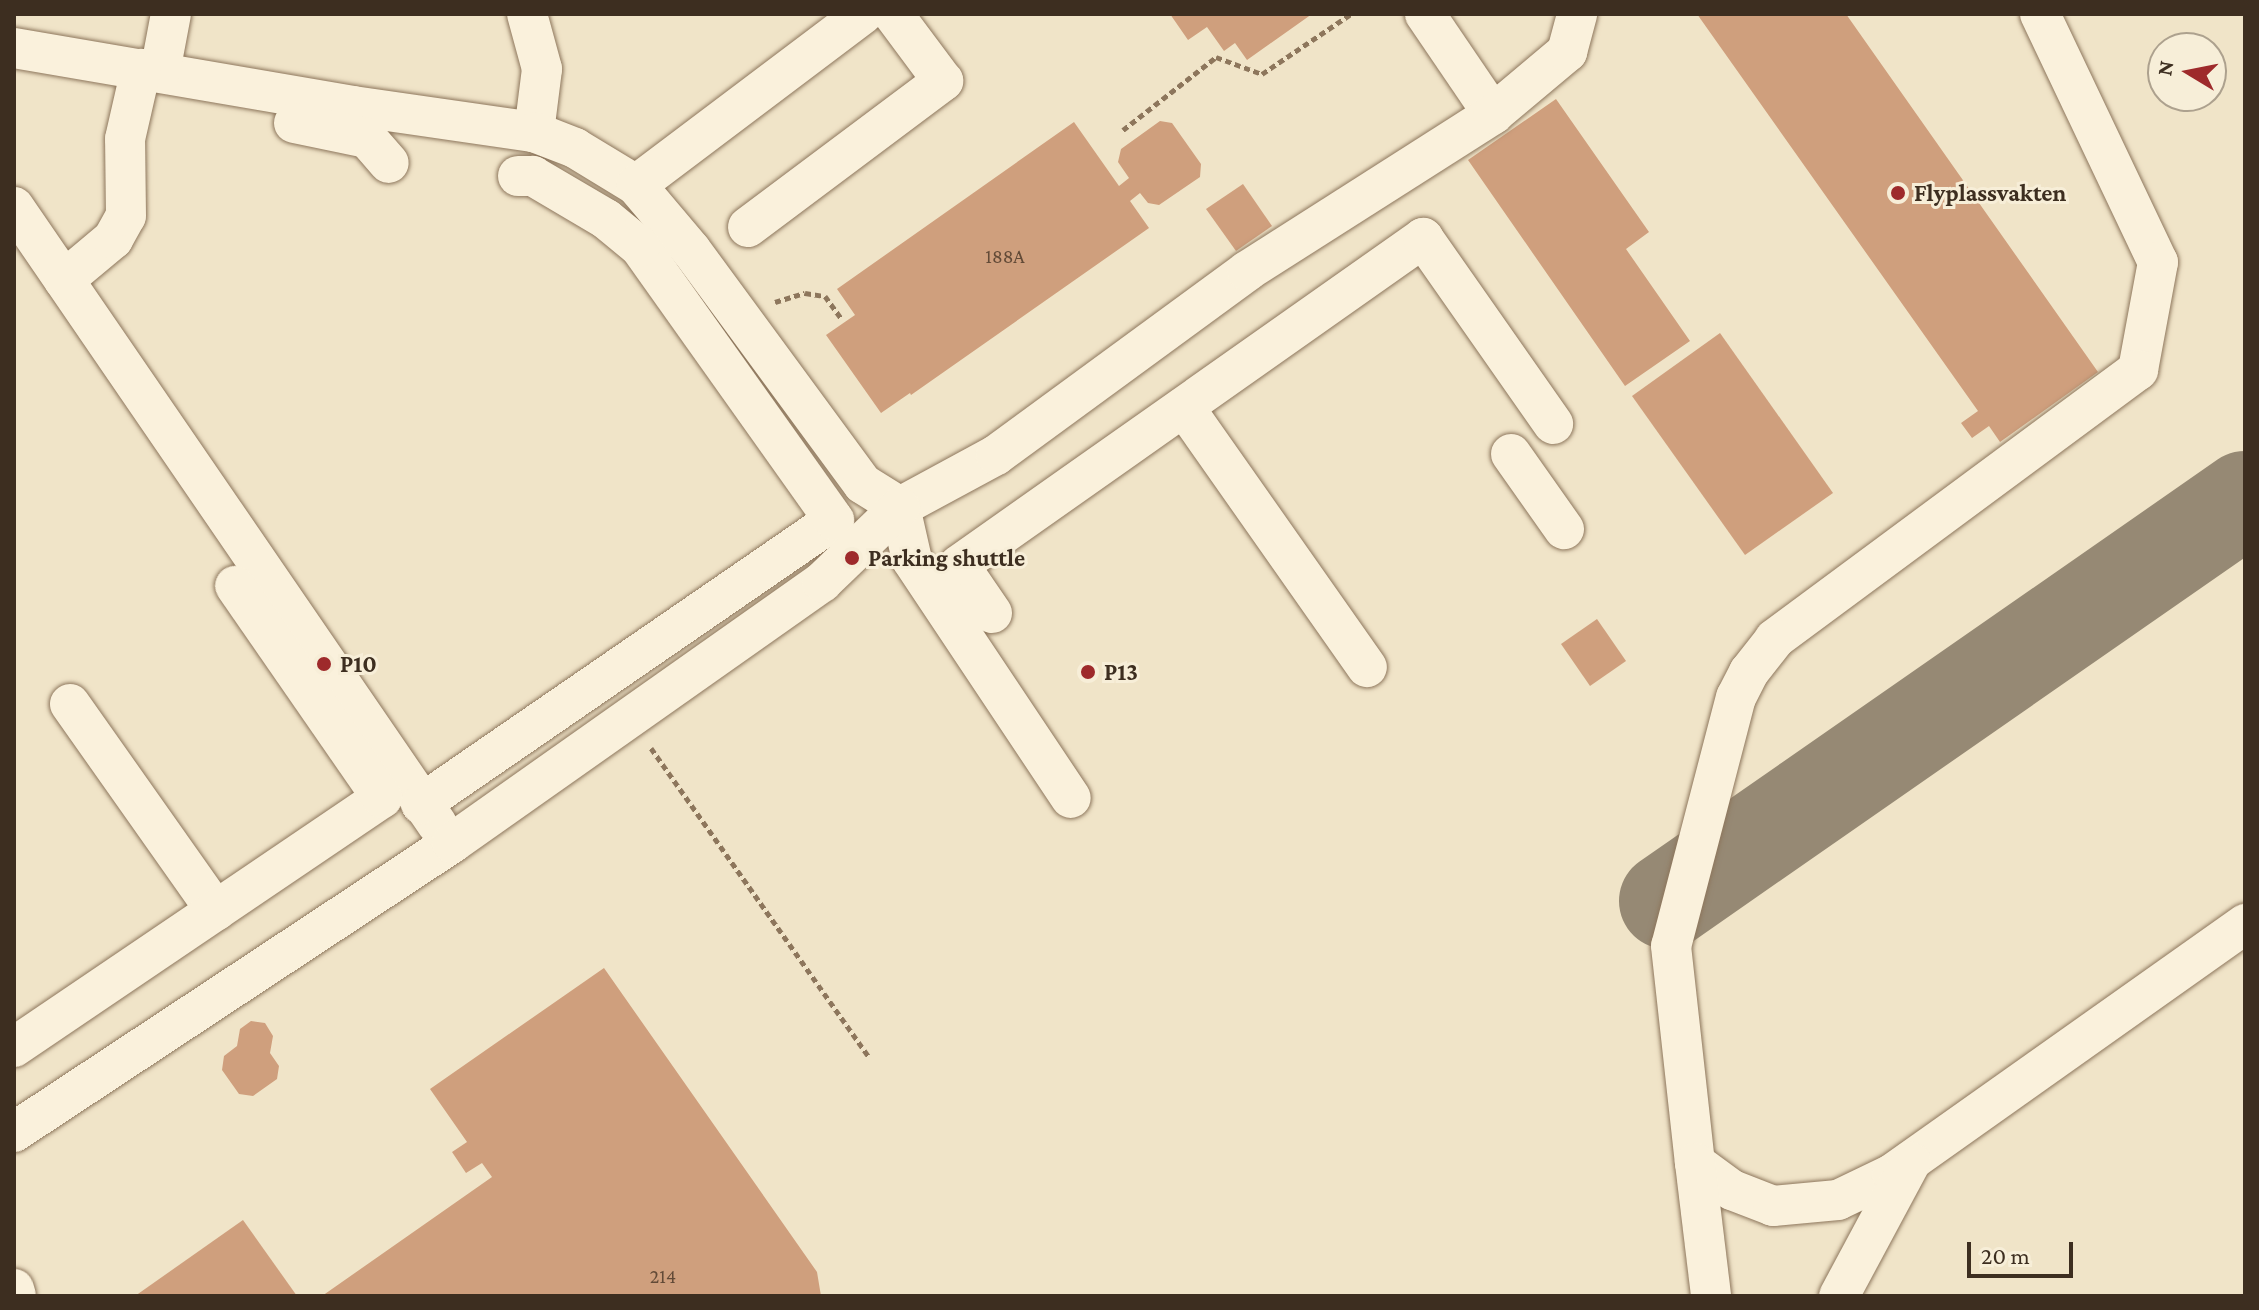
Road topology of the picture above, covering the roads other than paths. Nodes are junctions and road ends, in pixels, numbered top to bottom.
1 (171, 14) edge
2 (527, 14) edge
3 (863, 14) edge
4 (893, 14) edge
5 (1425, 14) edge
6 (1577, 14) edge
7 (2040, 14) edge
8 (14, 48) edge
9 (150, 70) junction
10 (1493, 114) junction
11 (294, 123) dead end
12 (534, 132) junction
13 (389, 163) dead end
14 (518, 176) dead end
15 (636, 185) junction
16 (14, 207) edge
17 (748, 227) dead end
18 (64, 280) junction
19 (1184, 407) junction
20 (1553, 424) dead end
21 (1511, 454) dead end
22 (900, 507) junction
23 (1564, 529) dead end
24 (235, 586) dead end
25 (992, 613) dead end
26 (1367, 667) dead end
27 (70, 704) dead end
28 (1071, 798) dead end
29 (421, 804) junction
30 (452, 843) junction
31 (216, 911) junction
32 (2245, 924) edge
33 (14, 1047) edge
34 (14, 1132) edge
35 (1912, 1160) junction
36 (1695, 1163) junction
37 (14, 1289) edge
38 (16, 1296) edge
39 (1711, 1296) edge
40 (1839, 1296) edge

1 - 9 street
2 - 12 street
3 - 15 street
4 - 17 street
5 - 10 street
6 - 10 street
7 - 36 street
8 - 9 street
9 - 12 street
9 - 18 street
10 - 22 street
11 - 13 street
12 - 15 street
14 - 29 street
15 - 22 street
16 - 18 street
18 - 29 street
19 - 20 street
19 - 25 street
19 - 26 street
21 - 23 street
22 - 28 street
22 - 30 street
24 - 31 street
27 - 31 street
29 - 30 street
30 - 34 street
31 - 33 street
32 - 35 street
35 - 36 street
35 - 40 street
36 - 39 street
37 - 38 street

